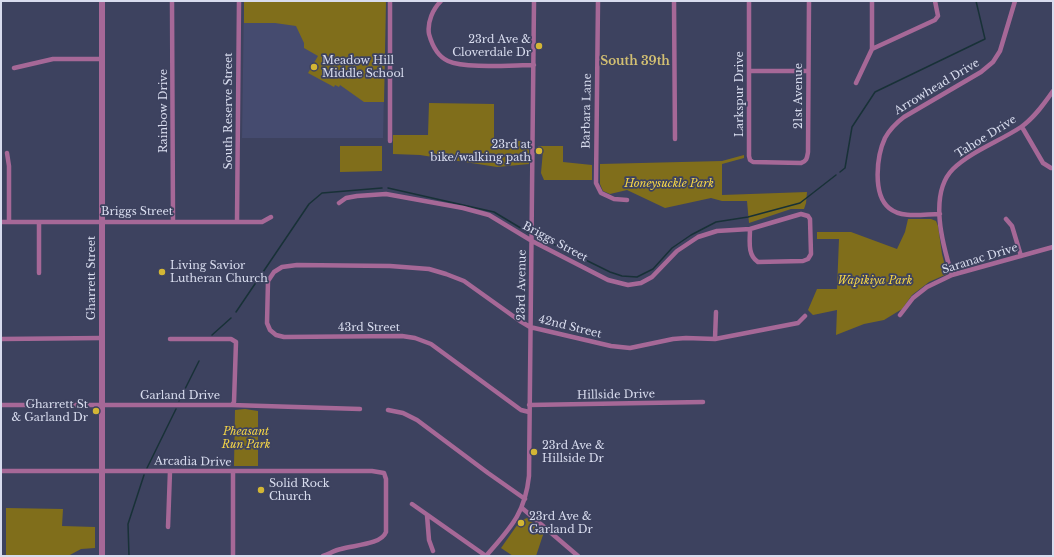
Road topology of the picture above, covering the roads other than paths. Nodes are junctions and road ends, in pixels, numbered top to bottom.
1 (102, 1) edge
2 (172, 1) edge
3 (239, 1) edge
4 (390, 1) edge
5 (442, 1) edge
6 (534, 1) edge
7 (598, 1) edge
8 (674, 1) edge
9 (749, 1) edge
10 (809, 1) edge
11 (872, 1) edge
12 (935, 1) edge
13 (1015, 1) edge
14 (872, 49) junction
15 (102, 59) junction
16 (534, 65) junction
17 (14, 68) dead end
18 (749, 71) junction
19 (808, 71) junction
20 (856, 83) dead end
21 (1053, 91) edge
22 (1022, 127) junction
23 (675, 140) dead end
24 (390, 141) dead end
25 (7, 153) dead end
26 (777, 163) joint
27 (1051, 168) dead end
28 (627, 200) dead end
29 (340, 203) dead end
30 (940, 214) junction
31 (271, 217) dead end
32 (1006, 219) dead end
33 (103, 221) junction
34 (173, 221) junction
35 (1, 222) edge
36 (9, 222) junction
37 (39, 222) junction
38 (237, 222) junction
39 (750, 229) junction
40 (532, 241) junction
41 (1053, 247) edge
42 (1022, 256) junction
43 (294, 266) joint
44 (39, 273) dead end
45 (952, 275) junction
46 (716, 312) dead end
47 (900, 315) dead end
48 (805, 316) dead end
49 (530, 327) junction
50 (102, 338) junction
51 (1, 339) edge
52 (170, 339) dead end
53 (715, 339) junction
54 (703, 402) dead end
55 (1, 405) edge
56 (103, 405) junction
57 (232, 406) junction
58 (530, 406) junction
59 (360, 409) dead end
60 (388, 410) dead end
61 (529, 412) junction
62 (170, 470) junction
63 (1, 471) edge
64 (102, 471) junction
65 (233, 472) junction
66 (526, 499) junction
67 (412, 504) dead end
68 (522, 508) junction
69 (427, 515) junction
70 (168, 527) dead end
71 (433, 551) dead end
72 (102, 556) edge
73 (233, 556) edge
74 (323, 556) edge
75 (486, 556) edge
76 (578, 556) edge

1 - 15 street, Gharrett Street
2 - 34 street, Rainbow Drive
3 - 38 street, South Reserve Street
4 - 24 street
5 - 16 street
6 - 16 street, 23rd Avenue
7 - 28 street, Barbara Lane
8 - 23 street
9 - 18 street, Larkspur Drive
10 - 19 street, 21st Avenue
11 - 14 street
12 - 14 street
13 - 30 street, Arrowhead Drive
14 - 20 street
15 - 17 street
15 - 33 street, Gharrett Street
16 - 40 street, 23rd Avenue
18 - 19 street
18 - 26 street, Larkspur Drive
19 - 26 street, 21st Avenue
21 - 22 street, Tahoe Drive
22 - 27 street
22 - 30 street, Tahoe Drive
25 - 36 street
29 - 40 street, Briggs Street
30 - 45 street, Tahoe Drive
31 - 38 street, Briggs Street
32 - 42 street
33 - 34 street, Briggs Street
33 - 37 street, Briggs Street
33 - 50 street, Gharrett Street
34 - 38 street, Briggs Street
35 - 36 street, Briggs Street
36 - 37 street, Briggs Street
37 - 44 street
39 - 39 street, Briggs Street
39 - 40 street, Briggs Street
40 - 49 street, 23rd Avenue
41 - 42 street, Saranac Drive
42 - 45 street, Saranac Drive
43 - 49 street, 42nd Street
43 - 61 street, 43rd Street
45 - 47 street, Saranac Drive
46 - 53 street
48 - 53 street, 42nd Street
49 - 53 street, 42nd Street
49 - 58 street, 23rd Avenue
50 - 51 street
50 - 56 street, Gharrett Street
52 - 57 street
54 - 58 street, Hillside Drive
55 - 56 street, Garland Drive
56 - 57 street, Garland Drive
56 - 64 street, Gharrett Street
57 - 59 street, Garland Drive
58 - 61 street, 23rd Avenue
60 - 66 street
61 - 66 street, 23rd Avenue
62 - 64 street, Arcadia Drive
62 - 65 street, Arcadia Drive
62 - 70 street
63 - 64 street, Arcadia Drive
64 - 72 street, Gharrett Street
65 - 73 street
65 - 74 street, Arcadia Drive
66 - 68 street, 23rd Avenue
67 - 69 street
68 - 75 street, 23rd Avenue
68 - 76 street
69 - 71 street
69 - 75 street

